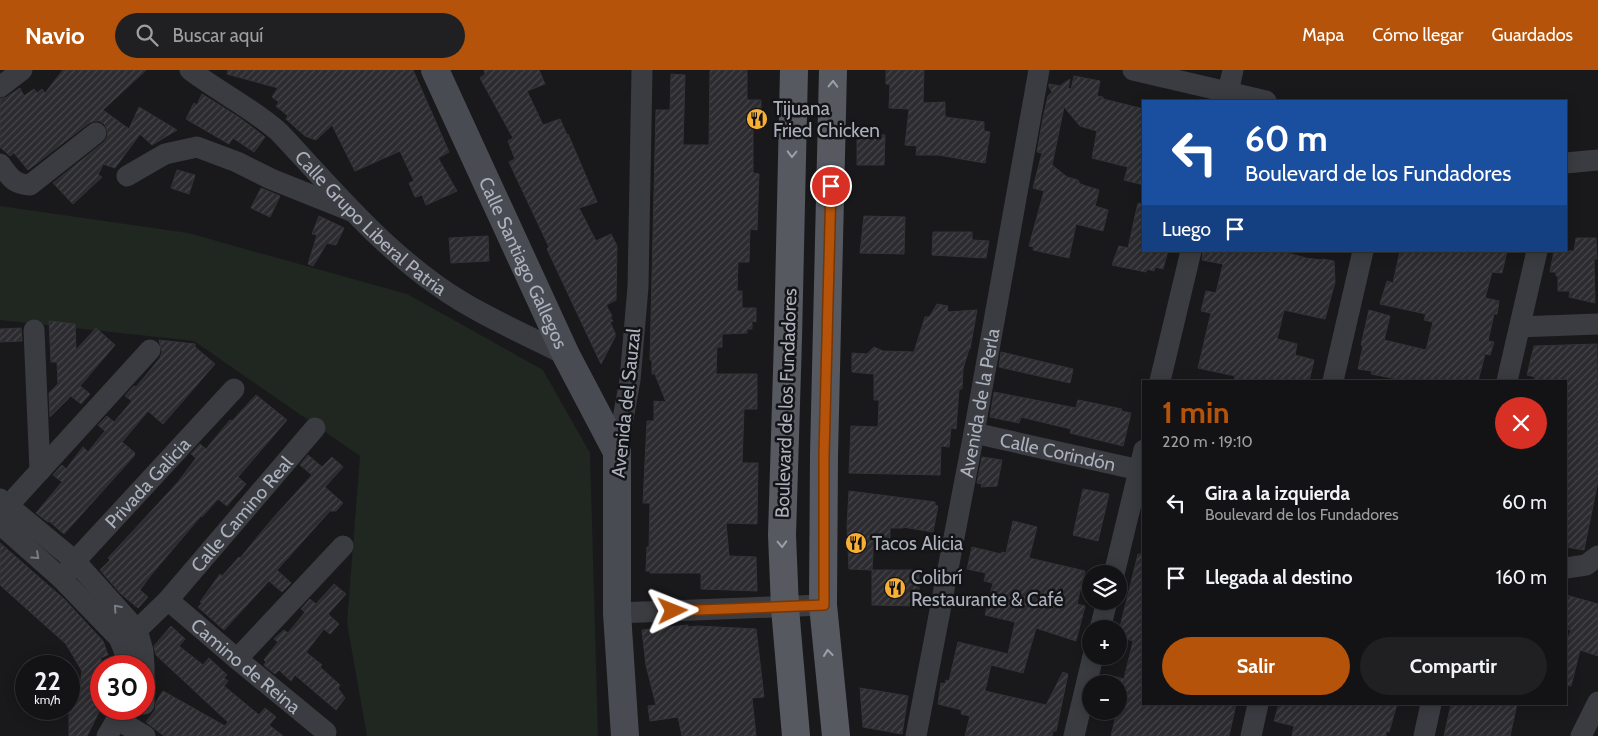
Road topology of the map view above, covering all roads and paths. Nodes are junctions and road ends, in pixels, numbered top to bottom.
1 (22, 70) edge
2 (190, 70) edge
3 (435, 70) edge
4 (642, 70) edge
5 (794, 70) edge
6 (834, 70) edge
7 (1039, 70) edge
8 (1133, 70) edge
9 (1233, 70) edge
10 (0, 87) edge
11 (1227, 97) edge
12 (1256, 100) edge
13 (96, 133) dead end
14 (1598, 160) edge
15 (1567, 163) edge
16 (0, 164) edge
17 (127, 176) dead end
18 (356, 213) junction
19 (1190, 252) edge
20 (1363, 252) edge
21 (1537, 252) edge
22 (1598, 324) edge
23 (1520, 327) junction
24 (34, 330) dead end
25 (150, 350) dead end
26 (566, 354) junction
27 (1160, 380) edge
28 (1333, 380) edge
29 (1507, 380) edge
30 (234, 389) dead end
31 (316, 428) dead end
32 (974, 433) junction
33 (617, 452) junction
34 (40, 471) junction
35 (1141, 471) edge
36 (2, 512) edge
37 (343, 546) dead end
38 (1598, 556) edge
39 (74, 561) junction
40 (1116, 565) edge
41 (1567, 568) edge
42 (62, 579) junction
43 (168, 600) junction
44 (824, 605) junction
45 (785, 608) junction
46 (617, 613) junction
47 (128, 634) junction
48 (125, 655) edge
49 (143, 655) edge
50 (238, 659) junction
51 (1092, 665) edge
52 (1598, 702) edge
53 (1258, 705) edge
54 (1432, 705) edge
55 (326, 732) dead end
56 (625, 736) edge
57 (796, 736) edge
58 (836, 736) edge
59 (916, 736) edge
60 (1074, 736) edge
61 (1251, 736) edge
62 (1424, 736) edge
63 (1581, 736) edge

1 - 10 street
2 - 18 street, Calle Grupo Liberal Patria
3 - 26 street, Calle Santiago Gallegos
4 - 33 street, Avenida del Sauzal
5 -> 45 main road, Boulevard de los Fundadores
44 -> 6 main road, Boulevard de los Fundadores
7 - 32 street, Avenida de la Perla
8 - 11 street
9 - 11 street
11 - 12 street
13 - 16 street
14 - 15 street
17 - 18 street
18 - 26 street, Calle Grupo Liberal Patria
19 - 27 street
20 - 28 street
21 - 23 street
22 - 23 street
23 - 29 street
24 - 34 street
25 - 34 street
26 - 33 street, Calle Santiago Gallegos
30 - 39 street, Privada Galicia
31 - 43 street, Calle Camino Real
32 - 35 street, Calle Corindón
32 - 59 street, Avenida de la Perla
33 - 46 street, Avenida del Sauzal
34 - 36 street
35 - 40 street
36 - 39 street
36 -> 42 street
37 - 50 street
38 - 41 street
39 - 42 street, Privada Galicia
47 -> 39 street
42 - 47 street
43 - 47 street, Calle Camino Real
43 - 50 street, Camino de Reina
44 - 45 street
58 -> 44 main road, Boulevard de los Fundadores
45 - 46 street
45 - 57 main road, Boulevard de los Fundadores
46 - 56 street, Avenida del Sauzal
47 - 48 street
47 - 49 street
50 - 55 street, Camino de Reina
51 - 60 street
52 - 63 street
53 - 61 street
54 - 62 street

